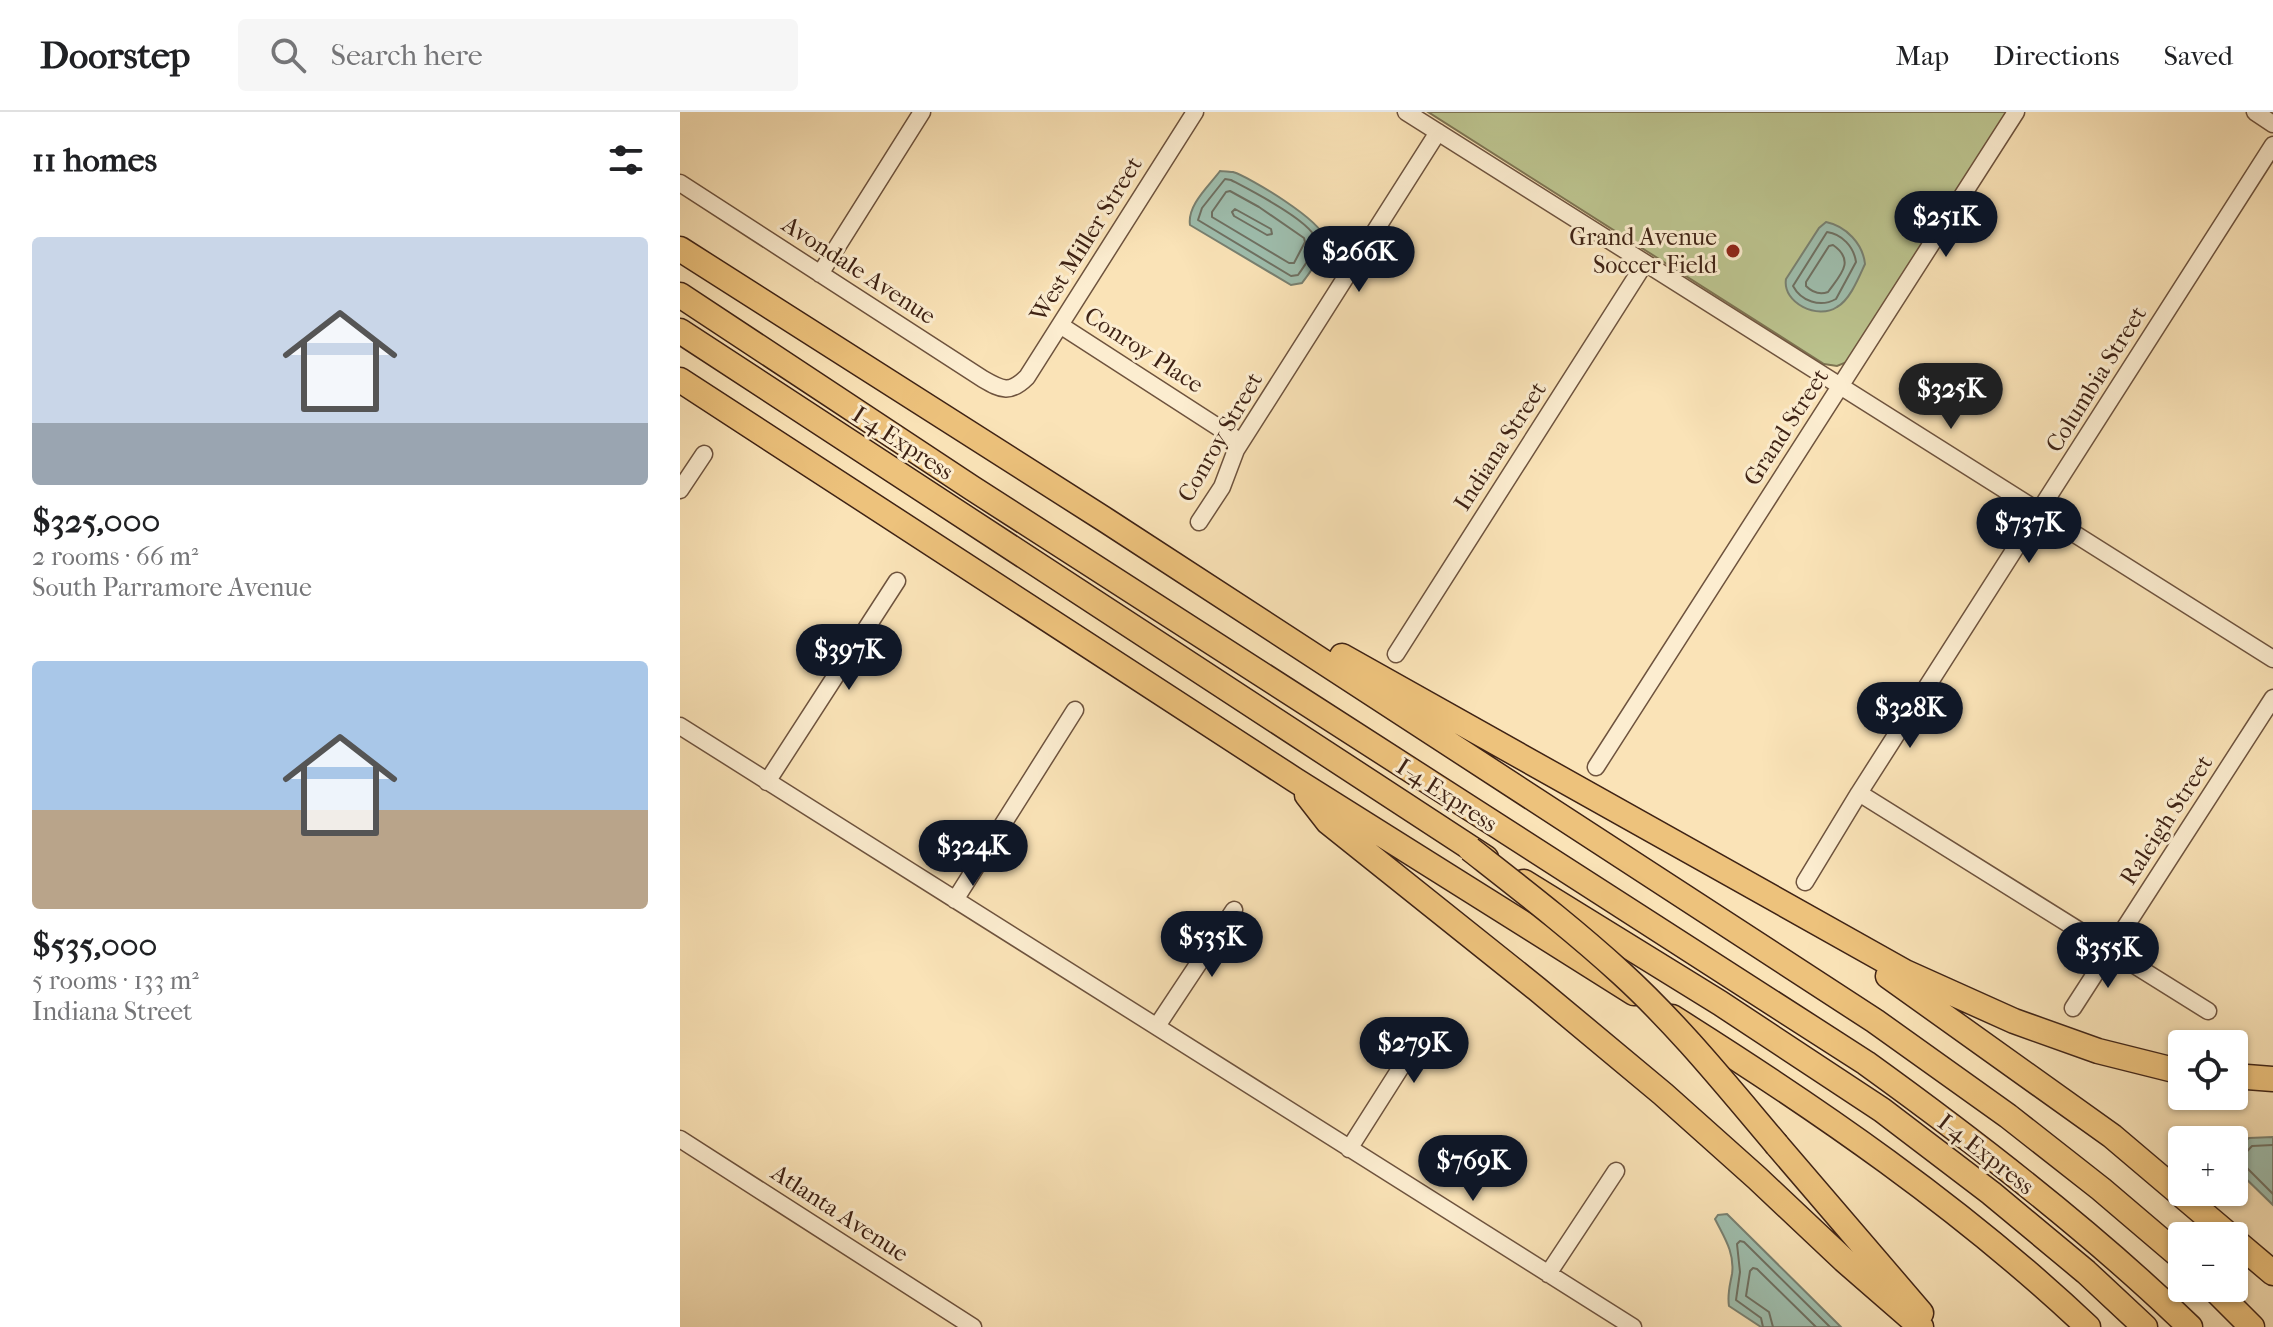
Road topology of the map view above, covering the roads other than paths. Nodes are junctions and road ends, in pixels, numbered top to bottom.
1 (922, 112) edge
2 (1195, 112) edge
3 (1406, 112) edge
4 (2016, 112) edge
5 (2255, 112) edge
6 (2273, 124) edge
7 (1438, 132) junction
8 (2273, 145) edge
9 (680, 183) edge
10 (680, 249) edge
11 (1645, 263) junction
12 (820, 274) junction
13 (680, 295) edge
14 (1060, 325) junction
15 (680, 331) edge
16 (680, 380) edge
17 (1842, 385) junction
18 (1014, 387) joint
19 (1241, 442) junction
20 (704, 454) dead end
21 (680, 490) edge
22 (2040, 511) junction
23 (1107, 521) junction
24 (1199, 522) dead end
25 (897, 581) dead end
26 (1396, 654) dead end
27 (2273, 659) edge
28 (2273, 698) edge
29 (1075, 710) dead end
30 (680, 726) edge
31 (1596, 767) dead end
32 (1295, 780) junction
33 (767, 782) junction
34 (1859, 793) junction
35 (1470, 849) junction
36 (1805, 882) dead end
37 (955, 900) junction
38 (1234, 910) dead end
39 (1796, 911) junction
40 (2110, 950) junction
41 (2073, 1008) dead end
42 (2208, 1011) dead end
43 (1157, 1026) junction
44 (1424, 1031) dead end
45 (2168, 1068) edge
46 (2248, 1077) edge
47 (2273, 1079) edge
48 (680, 1139) edge
49 (1349, 1149) junction
50 (1616, 1171) dead end
51 (2213, 1222) edge
52 (2168, 1246) edge
53 (2248, 1252) edge
54 (2273, 1273) edge
55 (1548, 1274) junction
56 (2227, 1302) edge
57 (973, 1327) edge
58 (1631, 1327) edge
59 (1921, 1327) edge
60 (1933, 1327) edge
61 (2088, 1327) edge
62 (2145, 1327) edge
63 (2190, 1327) edge
64 (2252, 1327) edge

1 - 12 street
2 - 14 street, West Miller Street
3 - 7 street
4 - 17 street, Grand Street
5 - 6 street
7 - 11 street
7 - 19 street, Conroy Street
8 - 22 street, Columbia Street
9 - 12 street, Avondale Avenue
10 - 23 highway
11 - 17 street
11 - 26 street, Indiana Street
12 - 18 street, Avondale Avenue
13 - 63 highway, I-4 Express
14 - 18 street, West Miller Street
14 - 19 street, Conroy Place
15 - 35 highway, I-4 Express
16 - 32 highway
17 - 22 street
17 - 31 street, Grand Street
19 - 24 street, Conroy Street
20 - 21 street
22 - 27 street
22 - 34 street, Columbia Street
23 - 39 highway
23 - 52 highway
25 - 33 street
28 - 40 street, Raleigh Street
29 - 37 street
30 - 33 street
32 - 59 highway
32 - 61 highway
33 - 37 street
34 - 36 street, Columbia Street
34 - 40 street
35 - 60 highway, bridge
35 - 62 highway, I-4 Express, bridge
37 - 43 street
38 - 43 street
39 - 45 highway
39 - 51 highway
40 - 41 street, Raleigh Street
40 - 42 street
43 - 49 street
44 - 49 street
46 - 47 highway
48 - 57 street, Atlanta Avenue
49 - 55 street
50 - 55 street
53 - 54 highway
55 - 58 street
56 - 64 highway

